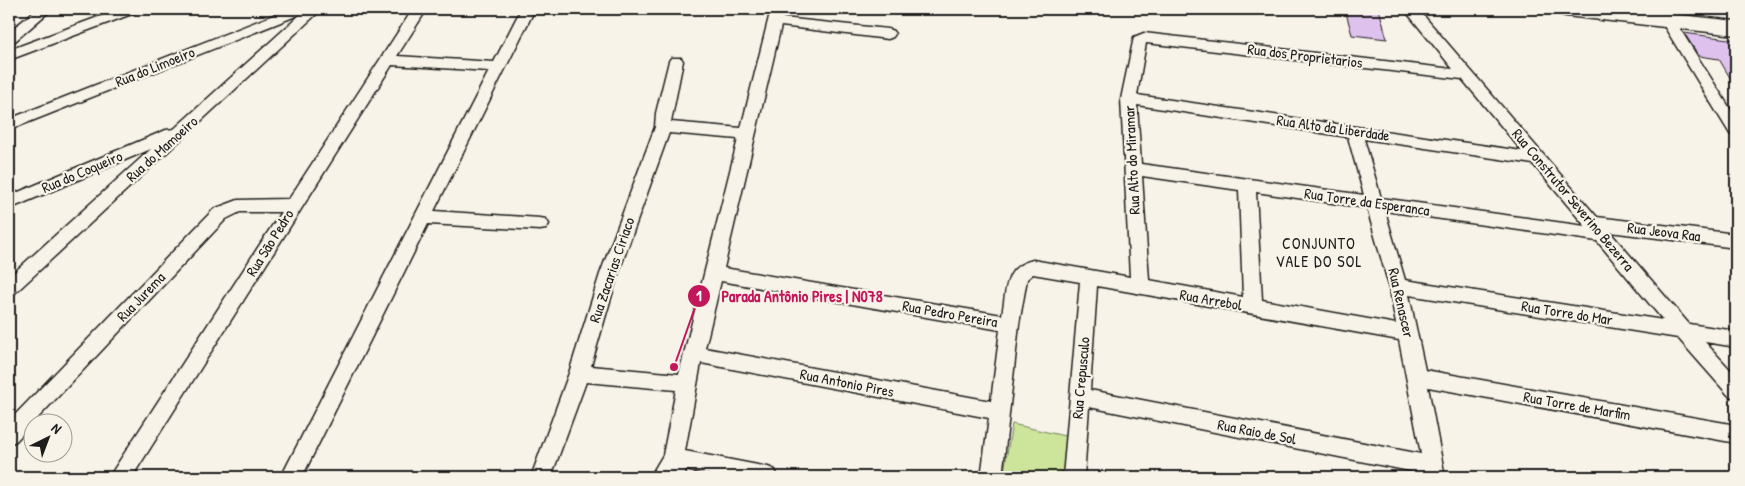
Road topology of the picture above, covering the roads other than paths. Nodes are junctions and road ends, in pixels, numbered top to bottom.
1 (45, 9) edge
2 (132, 9) edge
3 (301, 9) edge
4 (315, 9) edge
5 (420, 9) edge
6 (528, 9) edge
7 (1411, 9) edge
8 (1566, 9) edge
9 (776, 15) edge
10 (1669, 15) edge
11 (1736, 16) edge
12 (1736, 28) edge
13 (888, 34) dead end
14 (1144, 38) joint
15 (9, 39) edge
16 (9, 55) edge
17 (387, 60) junction
18 (676, 61) dead end
19 (500, 67) junction
20 (1466, 75) junction
21 (1129, 99) junction
22 (9, 125) edge
23 (663, 127) junction
24 (184, 129) junction
25 (1736, 130) edge
26 (1354, 131) junction
27 (747, 134) junction
28 (1537, 159) junction
29 (1132, 169) junction
30 (1247, 186) junction
31 (1376, 203) junction
32 (9, 204) edge
33 (294, 205) junction
34 (424, 217) junction
35 (540, 224) dead end
36 (1598, 229) junction
37 (1736, 241) edge
38 (713, 273) junction
39 (1089, 278) junction
40 (1398, 286) junction
41 (1140, 287) junction
42 (9, 288) edge
43 (1253, 307) junction
44 (1010, 324) junction
45 (1684, 331) junction
46 (1408, 334) junction
47 (1736, 339) edge
48 (695, 354) junction
49 (579, 373) junction
50 (1418, 377) junction
51 (687, 383) junction
52 (1736, 390) edge
53 (1080, 397) junction
54 (1000, 411) junction
55 (1736, 434) edge
56 (9, 435) edge
57 (674, 468) edge
58 (1435, 472) edge
59 (120, 477) edge
60 (291, 477) edge
61 (541, 477) edge
62 (660, 477) edge
63 (768, 477) edge
64 (992, 477) edge
65 (1074, 477) edge

1 - 15 street
2 - 16 street
3 - 22 street, Rua do Limoeiro
4 - 24 street, Rua do Mamoeiro
5 - 17 street, Rua São Pedro
6 - 19 street
7 - 20 street, Rua Construtor Severino Bezerra
8 - 10 main road
9 - 13 street
9 - 27 street
10 - 11 main road
10 - 12 main road
10 - 25 street
14 - 20 street, Rua dos Proprietarios
14 - 21 street, Rua Alto do Miramar
17 - 19 street
17 - 33 street, Rua São Pedro
18 - 23 street, Rua Zacarias Ciriaco
19 - 34 street
20 - 28 street, Rua Construtor Severino Bezerra
21 - 26 street, Rua Alto da Liberdade
21 - 29 street, Rua Alto do Miramar
23 - 27 street
23 - 49 street, Rua Zacarias Ciriaco
24 - 32 street, Rua do Coqueiro
24 - 42 street, Rua do Mamoeiro
26 - 28 street, Rua Alto da Liberdade
26 - 31 street, Rua Renascer
27 - 38 street
28 - 36 street, Rua Construtor Severino Bezerra
29 - 30 street, Rua Torre da Esperanca
29 - 41 street, Rua Alto do Miramar
30 - 31 street, Rua Torre da Esperanca
30 - 43 street
31 - 36 street, Rua Torre da Esperanca
31 - 40 street, Rua Renascer
33 - 56 street, Rua Jurema
33 - 59 street, Rua São Pedro
34 - 35 street
34 - 60 street
36 - 37 street, Rua Jeova Raa
36 - 45 street, Rua Construtor Severino Bezerra
38 - 44 street, Rua Pedro Pereira
38 - 48 street
39 - 41 street, Rua Arrebol
39 - 44 street, Rua Arrebol
39 - 53 street, Rua Crepusculo
40 - 45 street, Rua Torre do Mar
40 - 46 street, Rua Renascer
41 - 43 street, Rua Arrebol
43 - 46 street, Rua Arrebol
44 - 54 street
45 - 47 street, Rua Torre do Mar
45 - 52 street, Rua Construtor Severino Bezerra
46 - 50 street, Rua Renascer
48 - 51 street
48 - 54 street, Rua Antonio Pires
49 - 51 street
49 - 61 street, Rua Zacarias Ciriaco
50 - 55 street, Rua Torre de Marfim
50 - 58 street, Rua Renascer
51 - 57 street
53 - 58 street, Rua Raio de Sol
53 - 65 street, Rua Crepusculo
54 - 64 street
57 - 62 street
57 - 63 street

